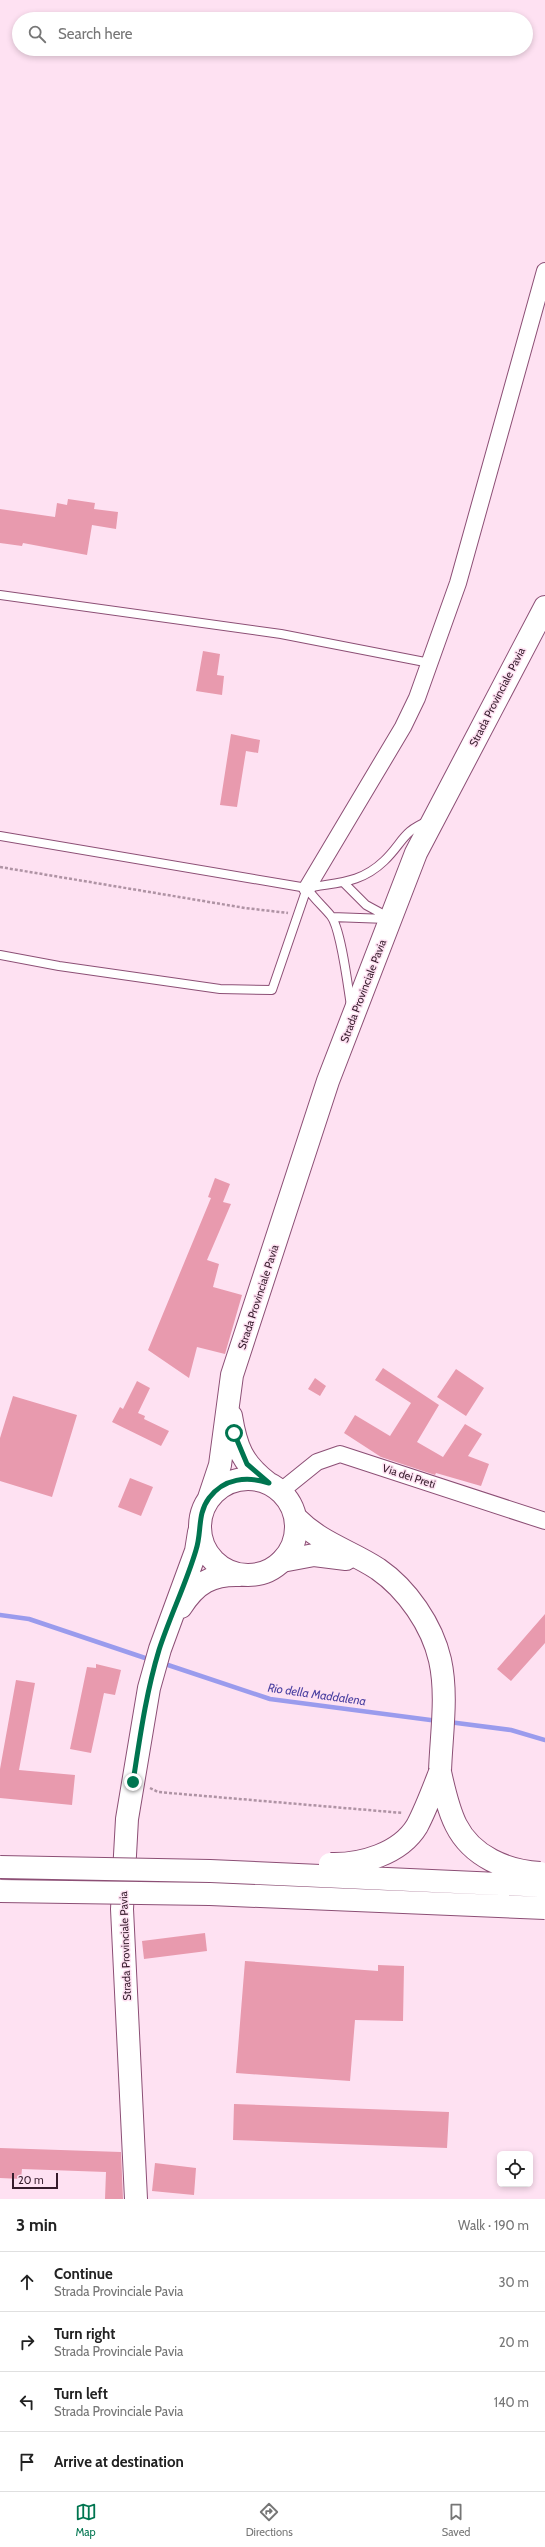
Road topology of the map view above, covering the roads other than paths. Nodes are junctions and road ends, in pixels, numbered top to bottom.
1 (545, 272) edge
2 (0, 595) edge
3 (545, 607) edge
4 (430, 663) junction
5 (433, 819) junction
6 (0, 836) edge
7 (344, 883) junction
8 (307, 888) junction
9 (332, 917) junction
10 (390, 919) junction
11 (0, 955) edge
12 (352, 1018) junction
13 (228, 1395) junction
14 (275, 1487) junction
15 (209, 1498) junction
16 (296, 1518) junction
17 (545, 1521) edge
18 (199, 1532) junction
19 (282, 1561) junction
20 (377, 1569) junction
21 (242, 1575) junction
22 (160, 1649) junction
23 (440, 1772) junction
24 (0, 1867) edge
25 (210, 1871) junction
26 (545, 1874) edge
27 (545, 1886) edge
28 (0, 1891) edge
29 (545, 1908) edge
30 (136, 2199) edge

1 - 4 street
2 - 4 lane
3 - 5 main road, Strada Provinciale Pavia
4 - 8 street
5 - 7 lane
5 - 10 main road, Strada Provinciale Pavia
6 - 8 lane
7 - 8 lane
7 - 10 lane
8 - 9 lane
8 - 11 lane
9 - 10 lane
9 - 12 lane
10 - 12 main road, Strada Provinciale Pavia
12 - 13 main road, Strada Provinciale Pavia
13 - 14 main road, Strada Provinciale Pavia
13 - 15 main road, Strada Provinciale Pavia
14 - 15 main road, Strada Provinciale Pavia
14 - 16 main road, Strada Provinciale Pavia
14 - 17 street, Via dei Preti
15 - 18 main road, Strada Provinciale Pavia
16 - 19 main road, Strada Provinciale Pavia
16 - 20 main road
18 - 21 main road, Strada Provinciale Pavia
18 - 22 main road, Strada Provinciale Pavia
19 - 20 main road
19 - 21 main road, Strada Provinciale Pavia
20 - 23 main road
21 - 22 main road, Strada Provinciale Pavia
22 - 30 main road, Strada Provinciale Pavia
23 - 25 main road, bridge
23 - 26 main road, bridge
24 - 25 main road, bridge
25 - 27 main road, bridge
28 - 29 main road, bridge

